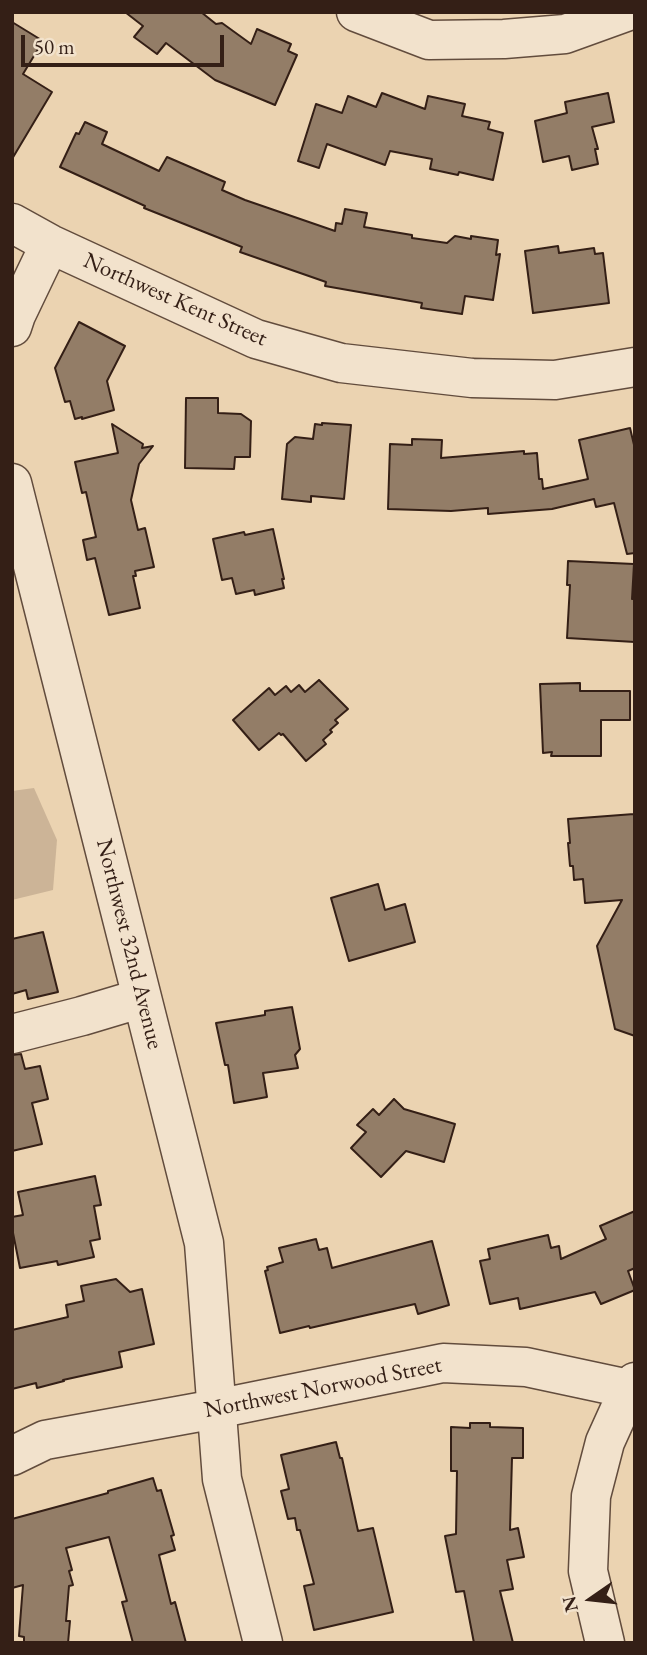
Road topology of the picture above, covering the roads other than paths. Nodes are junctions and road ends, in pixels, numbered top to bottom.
1 (356, 12) edge
2 (626, 12) edge
3 (12, 223) edge
4 (50, 244) junction
5 (12, 327) edge
6 (635, 367) edge
7 (12, 484) edge
8 (142, 998) junction
9 (12, 1034) edge
10 (632, 1386) edge
11 (216, 1409) junction
12 (12, 1456) edge
13 (263, 1643) edge
14 (605, 1643) edge

1 - 2 street
3 - 4 street, Northwest Kent Street
4 - 5 street
4 - 6 street, Northwest Kent Street
7 - 8 street, Northwest 32nd Avenue
8 - 9 street
8 - 11 street, Northwest 32nd Avenue
10 - 11 street, Northwest Norwood Street
10 - 14 street
11 - 12 street, Northwest Norwood Street
11 - 13 street, Northwest 32nd Avenue

